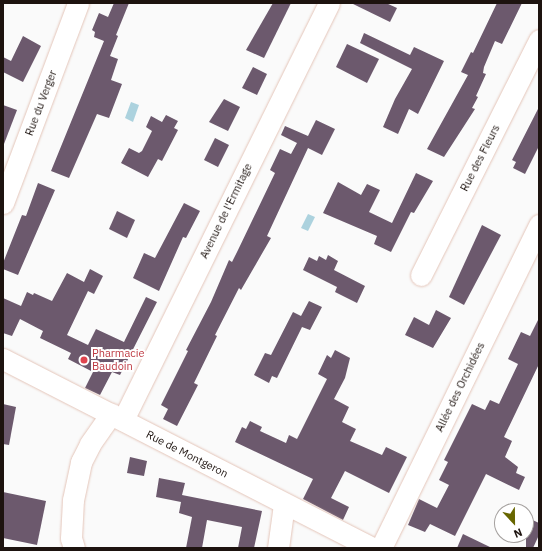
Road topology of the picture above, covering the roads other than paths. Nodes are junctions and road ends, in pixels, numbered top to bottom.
1 (78, 3) edge
2 (329, 3) edge
3 (539, 40) edge
4 (3, 203) edge
5 (539, 225) edge
6 (421, 275) dead end
7 (3, 359) edge
8 (117, 417) junction
9 (284, 504) junction
10 (74, 548) edge
11 (278, 548) edge
12 (372, 548) edge
13 (381, 548) edge

1 - 4 street, Rue du Verger
2 - 8 street, Avenue de l'Ermitage
3 - 6 street, Rue des Fleurs
5 - 13 street, Allée des Orchidées
7 - 8 street, Rue de Montgeron
8 - 9 street, Rue de Montgeron
8 - 10 street, Avenue de l'Ermitage
9 - 11 street
9 - 12 street, Rue de Montgeron

